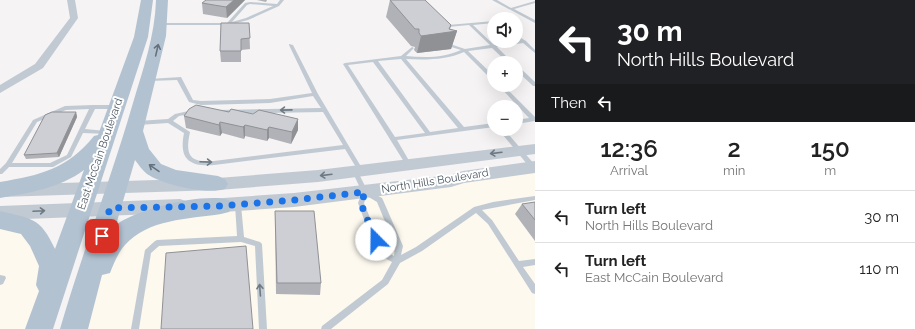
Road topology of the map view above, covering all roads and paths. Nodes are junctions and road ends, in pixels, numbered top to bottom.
1 (71, 0) edge
2 (147, 0) edge
3 (162, 0) edge
4 (282, 0) edge
5 (494, 0) edge
6 (534, 1) edge
7 (278, 5) junction
8 (511, 9) junction
9 (534, 20) edge
10 (487, 23) edge
11 (161, 24) junction
12 (229, 24) junction
13 (470, 24) junction
14 (448, 26) edge
15 (487, 40) edge
16 (524, 42) edge
17 (447, 44) edge
18 (291, 45) dead end
19 (487, 47) edge
20 (412, 48) dead end
21 (495, 48) edge
22 (465, 50) junction
23 (535, 52) edge
24 (504, 56) edge
25 (402, 57) junction
26 (375, 61) junction
27 (487, 72) edge
28 (523, 74) edge
29 (149, 80) junction
30 (535, 85) edge
31 (0, 90) edge
32 (507, 92) edge
33 (315, 94) junction
34 (93, 107) junction
35 (117, 107) junction
36 (325, 110) junction
37 (197, 112) edge
38 (213, 112) edge
39 (534, 119) edge
40 (169, 121) junction
41 (523, 121) edge
42 (487, 126) edge
43 (136, 128) junction
44 (462, 129) junction
45 (81, 131) junction
46 (107, 133) junction
47 (429, 134) junction
48 (510, 136) edge
49 (393, 139) junction
50 (346, 146) junction
51 (527, 150) edge
52 (408, 164) junction
53 (8, 165) junction
54 (534, 167) edge
55 (357, 171) junction
56 (0, 172) edge
57 (116, 188) junction
58 (0, 190) edge
59 (365, 192) junction
60 (226, 198) junction
61 (535, 198) edge
62 (85, 199) junction
63 (110, 208) junction
64 (476, 209) junction
65 (0, 213) edge
66 (0, 220) edge
67 (241, 239) junction
68 (397, 261) junction
69 (535, 262) edge
70 (519, 264) junction
71 (0, 278) edge
72 (0, 282) edge
73 (535, 291) edge
74 (83, 296) junction
75 (48, 304) junction
76 (39, 329) edge
77 (74, 329) edge
78 (135, 329) edge
79 (263, 329) edge
80 (325, 329) edge

1 - 31 street
2 - 35 main road, East McCain Boulevard
3 - 11 main road
4 - 7 lane
5 - 8 lane
6 - 8 lane
7 - 12 lane
7 - 12 lane
8 - 9 lane
10 - 13 lane
11 - 12 lane
29 -> 11 main road
13 - 14 lane
13 - 15 lane
16 - 23 lane
17 - 22 lane
18 - 33 lane
19 - 22 lane
20 - 25 lane
21 - 24 lane
22 - 25 lane
22 - 27 lane
25 - 26 lane
25 - 44 lane
26 - 47 lane
26 - 49 lane
28 - 30 lane
29 - 33 lane
29 - 43 main road
32 - 39 lane
33 - 36 lane
34 - 35 lane
34 - 45 lane
34 - 53 lane
35 - 46 main road, East McCain Boulevard
36 -> 38 lane
36 - 50 lane
37 - 40 lane
39 - 41 lane
40 - 43 lane
40 -> 50 lane
42 - 44 lane
43 - 57 main road
60 -> 43 main road
44 - 47 lane
45 - 46 lane
45 - 53 lane
46 - 58 main road
46 - 62 main road, East McCain Boulevard
47 - 49 lane
48 - 51 lane
49 - 52 lane
50 - 55 lane
51 -> 52 street, North Hills Boulevard
51 - 54 lane
52 - 55 street, North Hills Boulevard
53 - 56 lane
54 - 59 street, North Hills Boulevard
55 - 59 lane
55 -> 60 street, North Hills Boulevard
57 - 60 street, North Hills Boulevard
57 - 62 street, North Hills Boulevard
57 - 63 main road
58 - 62 street, North Hills Boulevard
59 - 60 street, North Hills Boulevard
59 - 68 lane
59 - 68 lane
60 - 63 street, North Hills Boulevard
60 - 67 lane
60 - 74 main road
61 - 64 lane
62 - 63 street, North Hills Boulevard
65 -> 62 street, North Hills Boulevard
62 - 75 main road, East McCain Boulevard
63 - 74 main road
64 - 68 lane
64 - 70 lane
66 - 75 main road
67 - 78 lane
79 -> 67 lane
68 - 80 lane
69 - 70 lane
70 - 73 lane
71 - 72 lane
74 - 77 main road
75 - 76 main road, East McCain Boulevard

